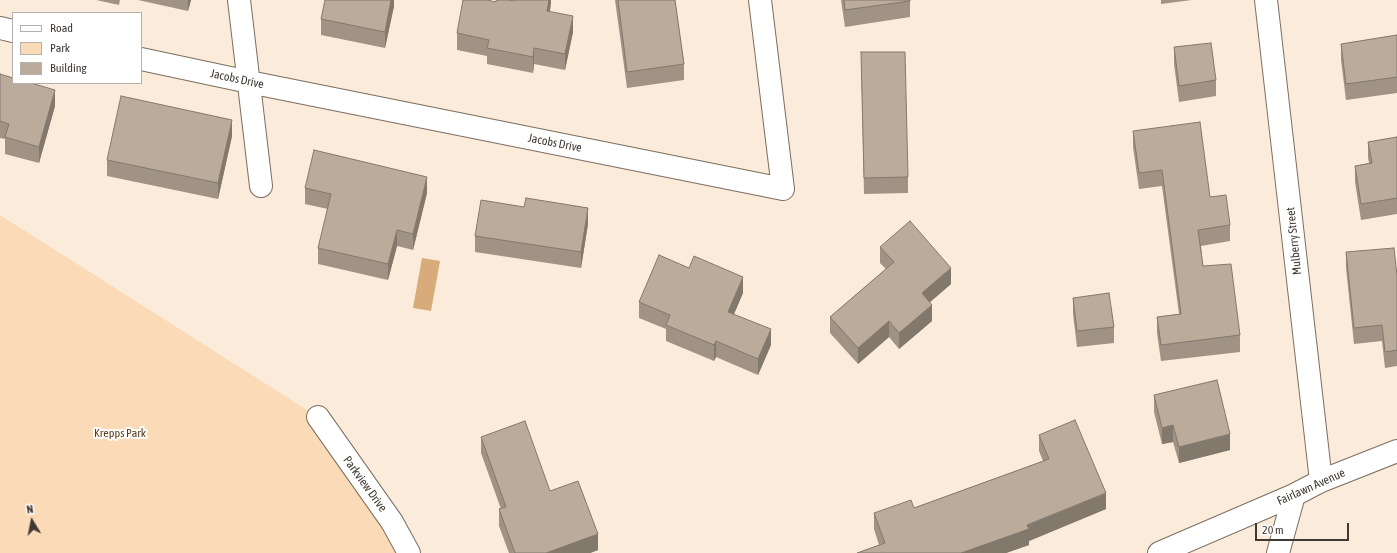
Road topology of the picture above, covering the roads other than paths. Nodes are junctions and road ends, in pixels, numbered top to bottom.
1 (239, 0) edge
2 (760, 0) edge
3 (1266, 0) edge
4 (0, 28) edge
5 (12, 31) edge
6 (142, 59) edge
7 (249, 82) junction
8 (260, 186) dead end
9 (318, 418) dead end
10 (1397, 451) edge
11 (1321, 482) junction
12 (1294, 495) junction
13 (409, 553) edge
14 (1159, 553) edge
15 (1278, 553) edge

1 - 7 street
2 - 7 street, Jacobs Drive
3 - 11 street, Mulberry Street
4 - 5 street
6 - 7 street, Jacobs Drive
7 - 8 street
9 - 13 street, Parkview Drive
10 - 11 street, Fairlawn Avenue
11 - 12 street, Fairlawn Avenue
12 - 14 street, Fairlawn Avenue
12 - 15 street

